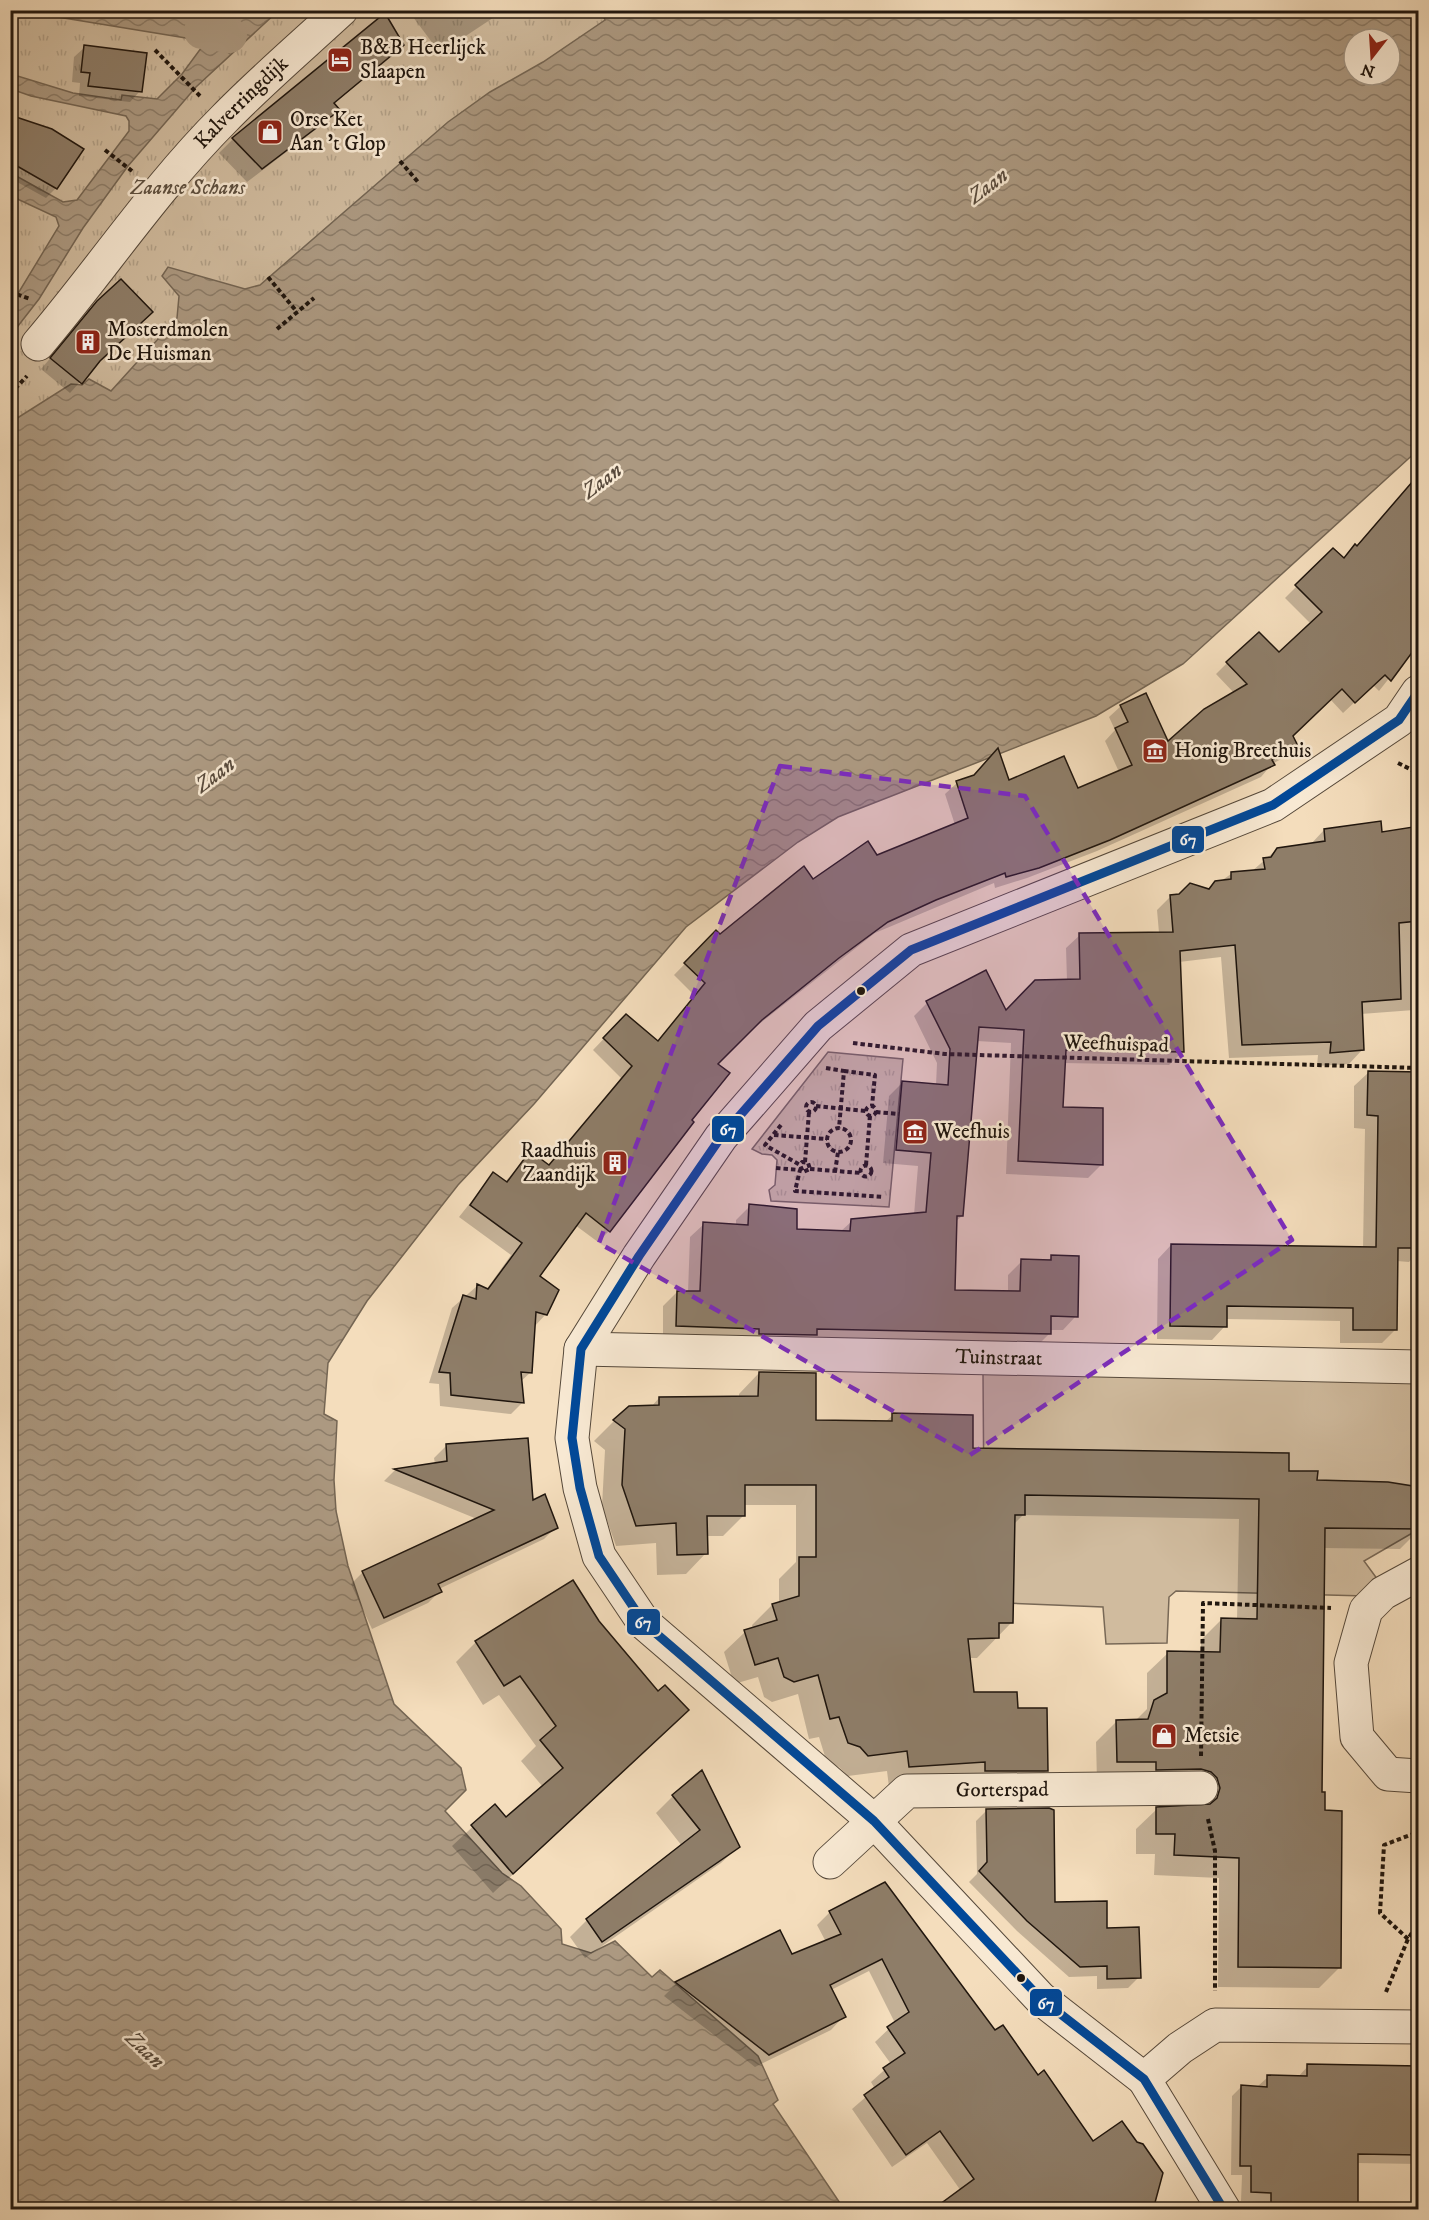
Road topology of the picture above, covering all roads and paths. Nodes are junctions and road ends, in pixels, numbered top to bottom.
1 (341, 10) edge
2 (154, 50) dead end
3 (199, 96) dead end
4 (105, 150) dead end
5 (400, 161) dead end
6 (130, 170) dead end
7 (418, 182) dead end
8 (268, 277) dead end
9 (10, 292) edge
10 (314, 298) dead end
11 (36, 301) dead end
12 (297, 312) junction
13 (277, 329) dead end
14 (38, 344) dead end
15 (1419, 692) edge
16 (818, 1026) junction
17 (1419, 1068) edge
18 (844, 1071) junction
19 (819, 1076) dead end
20 (872, 1106) junction
21 (816, 1107) junction
22 (840, 1108) junction
23 (866, 1111) junction
24 (876, 1112) junction
25 (809, 1113) junction
26 (899, 1114) dead end
27 (870, 1116) junction
28 (786, 1118) dead end
29 (839, 1128) junction
30 (773, 1135) junction
31 (807, 1138) junction
32 (827, 1139) junction
33 (838, 1152) junction
34 (805, 1162) junction
35 (866, 1165) junction
36 (800, 1167) junction
37 (776, 1168) dead end
38 (810, 1169) junction
39 (835, 1172) junction
40 (861, 1173) junction
41 (884, 1197) dead end
42 (581, 1349) junction
43 (1419, 1367) edge
44 (1419, 1574) edge
45 (1366, 1610) junction
46 (1419, 1776) edge
47 (1201, 1788) junction
48 (873, 1821) junction
49 (1419, 1832) edge
50 (830, 1862) dead end
51 (1419, 1923) edge
52 (1408, 1939) junction
53 (1215, 2025) junction
54 (1372, 2026) junction
55 (1419, 2027) edge
56 (1144, 2079) junction
57 (1224, 2210) edge

1 - 14 street, Kalverringdijk
2 - 3 path
4 - 6 path
5 - 7 path
8 - 12 path
9 - 11 path
10 - 12 path
12 - 13 path
15 - 16 street
16 - 17 path, Weefhuispad
16 - 42 street
18 - 19 path
18 - 20 path
18 - 22 path
20 - 23 path
20 - 24 path
21 - 22 path
21 - 25 path
21 - 25 path
22 - 23 path
22 - 29 path
23 - 27 path
24 - 26 path
24 - 27 path
25 - 31 path
27 - 35 path
28 - 30 path
29 - 32 path
29 - 33 path
30 - 31 path
30 - 36 path
31 - 32 path
31 - 34 path
32 - 33 path
33 - 39 path
34 - 36 path
34 - 38 path
35 - 40 path
35 - 40 path
36 - 37 path
36 - 38 path
36 - 41 path
38 - 39 path
39 - 40 path
42 - 43 street, Tuinstraat
42 - 48 street
44 - 45 street
45 - 46 street
45 - 47 path
47 - 48 street, Gorterspad
47 - 53 path
48 - 50 street, Gorterspad
48 - 56 street
49 - 52 path
51 - 52 path
52 - 54 path
53 - 54 street
53 - 56 street
54 - 55 street
56 - 57 street

